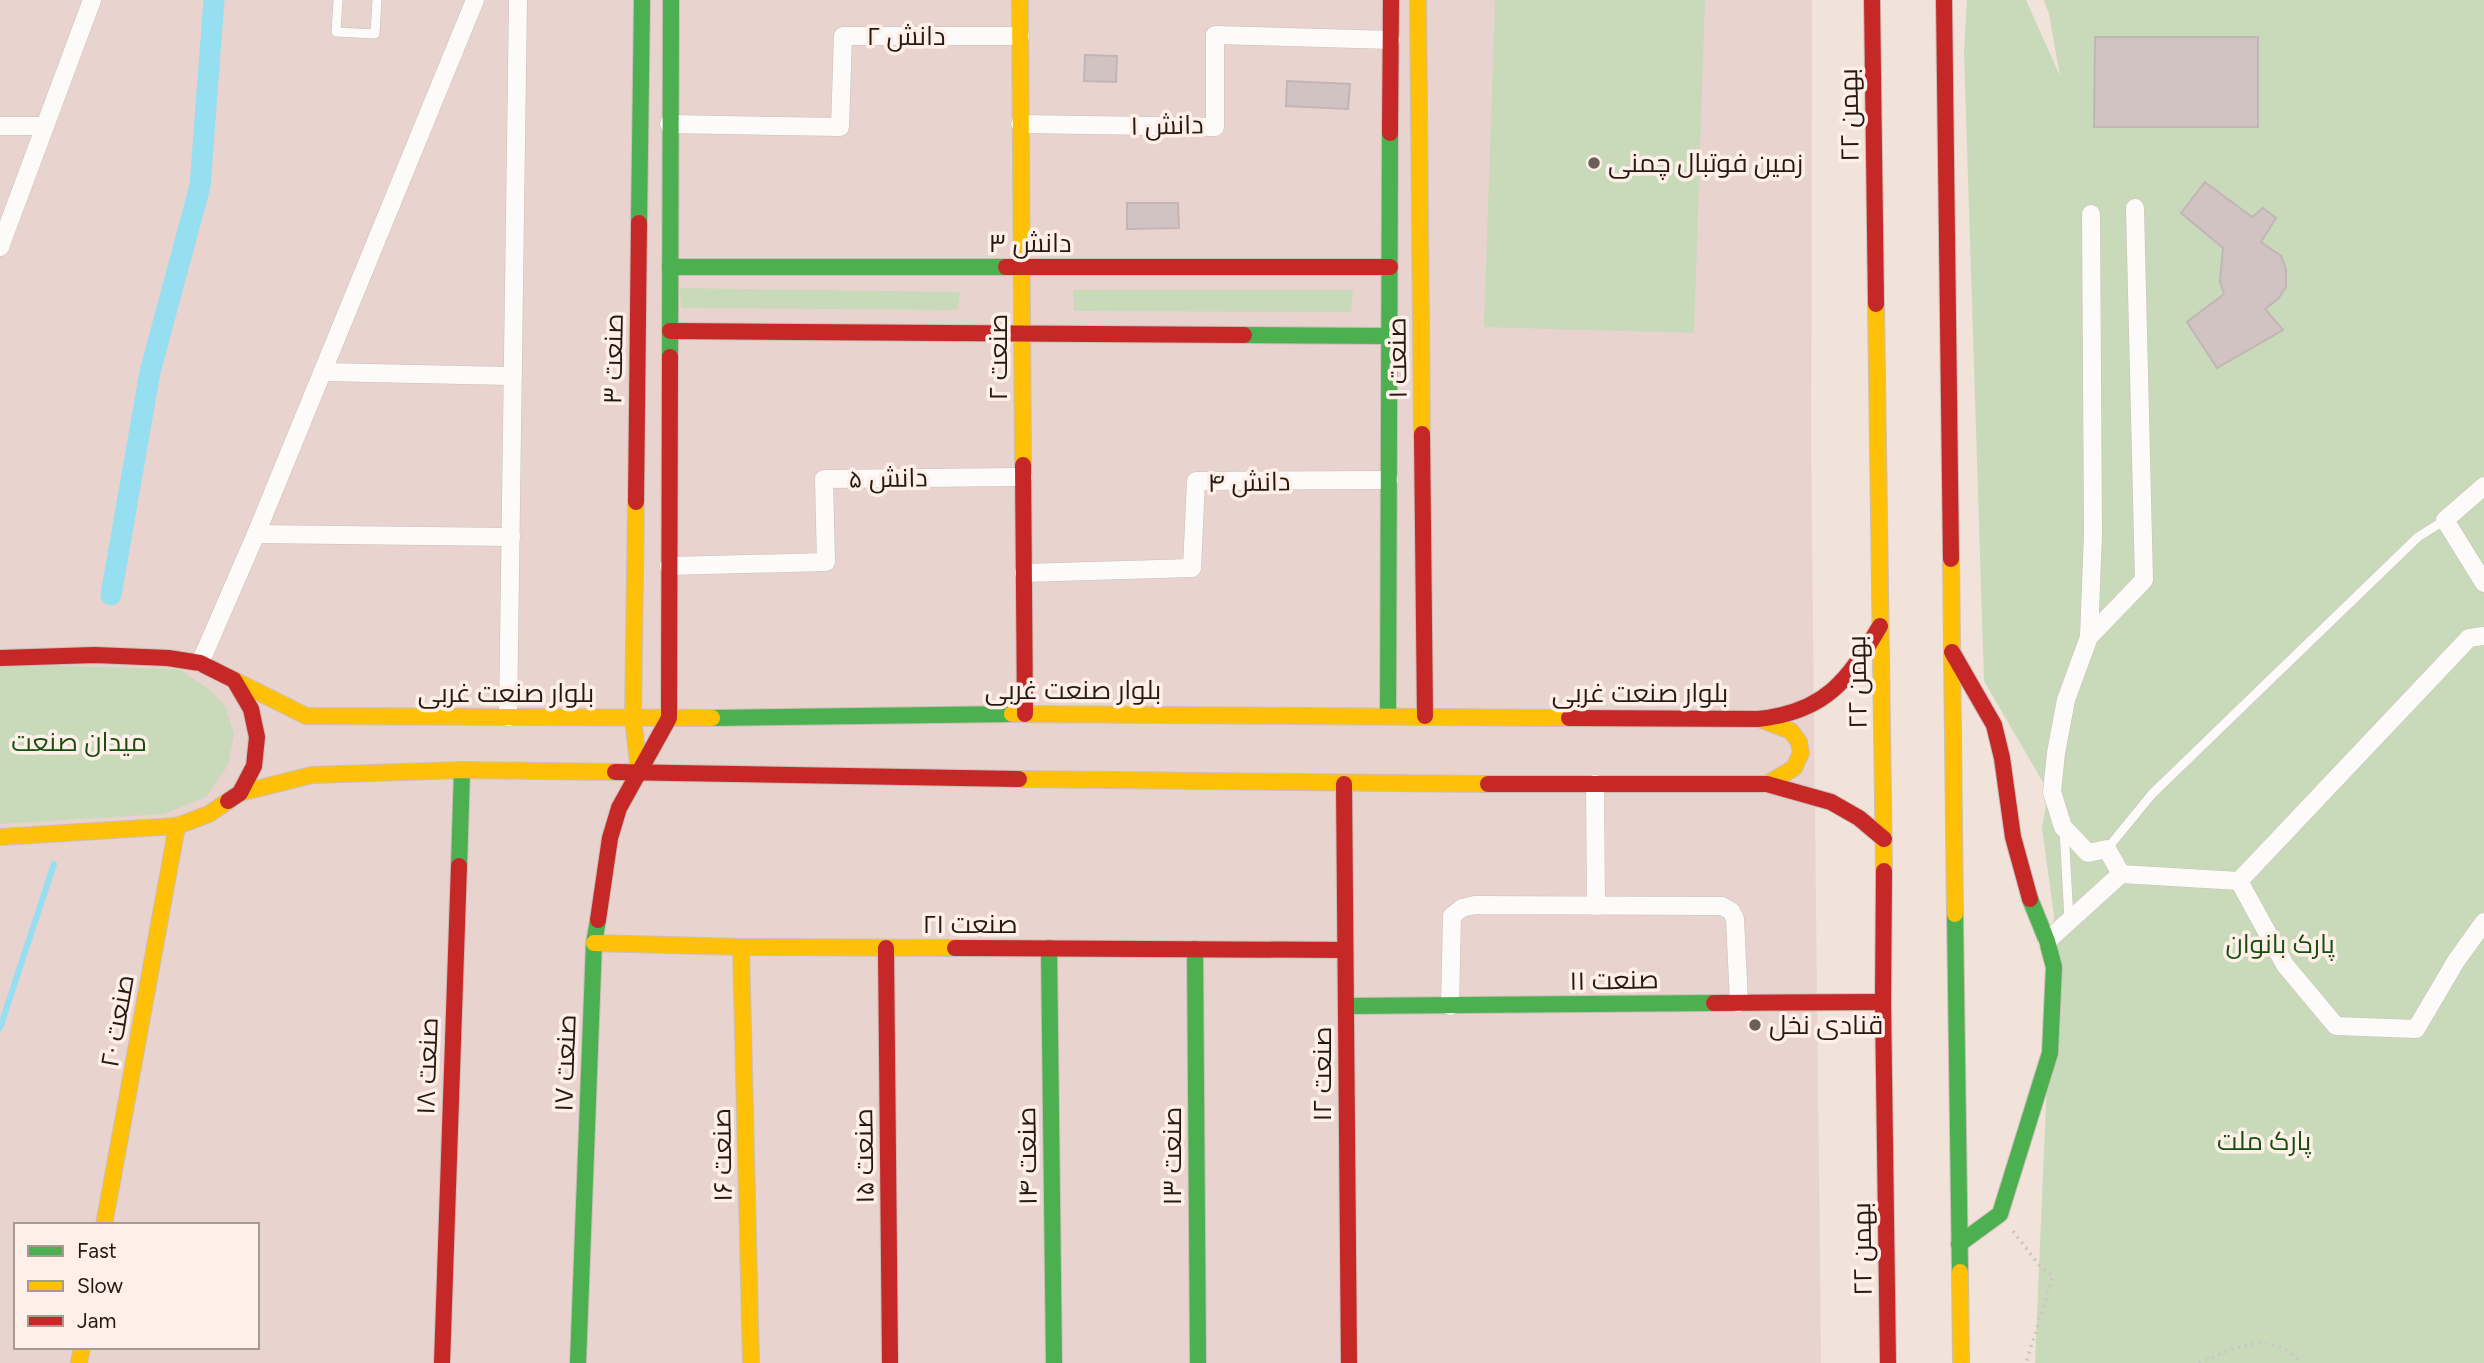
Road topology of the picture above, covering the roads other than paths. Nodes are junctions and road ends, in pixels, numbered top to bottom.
1 (93, 0) edge
2 (338, 0) edge
3 (377, 0) edge
4 (475, 0) edge
5 (518, 0) edge
6 (642, 0) edge
7 (671, 0) edge
8 (1020, 0) edge
9 (1391, 0) edge
10 (1419, 0) edge
11 (1872, 0) edge
12 (1944, 0) edge
13 (1020, 36) junction
14 (1391, 40) junction
15 (669, 124) junction
16 (1020, 124) junction
17 (0, 126) edge
18 (45, 126) junction
19 (2135, 208) dead end
20 (2091, 214) dead end
21 (0, 247) edge
22 (670, 267) junction
23 (1021, 267) junction
24 (1390, 267) junction
25 (670, 331) junction
26 (1022, 334) junction
27 (1390, 335) junction
28 (323, 372) junction
29 (513, 376) junction
30 (1023, 477) junction
31 (1389, 480) junction
32 (2484, 486) edge
33 (2445, 520) junction
34 (256, 534) junction
35 (511, 537) junction
36 (669, 566) junction
37 (1024, 573) junction
38 (2484, 583) edge
39 (1880, 626) junction
40 (2484, 636) edge
41 (2089, 637) junction
42 (1952, 652) junction
43 (0, 658) edge
44 (200, 663) junction
45 (234, 680) junction
46 (1024, 714) junction
47 (1388, 716) junction
48 (1425, 716) junction
49 (508, 718) junction
50 (633, 718) junction
51 (670, 718) junction
52 (1758, 719) junction
53 (462, 770) junction
54 (639, 772) junction
55 (1344, 784) junction
56 (1595, 784) junction
57 (1767, 784) junction
58 (240, 793) junction
59 (177, 826) junction
60 (2063, 827) junction
61 (0, 837) edge
62 (1884, 839) junction
63 (2107, 849) junction
64 (2121, 874) junction
65 (2239, 881) junction
66 (1596, 906) junction
67 (2069, 922) junction
68 (2484, 922) edge
69 (2047, 941) junction
70 (594, 943) junction
71 (741, 947) junction
72 (886, 948) junction
73 (1049, 948) junction
74 (1195, 950) junction
75 (1345, 950) junction
76 (1883, 1002) junction
77 (1739, 1003) junction
78 (1346, 1006) junction
79 (1450, 1006) junction
80 (104, 1223) edge
81 (1959, 1244) junction
82 (442, 1363) edge
83 (578, 1363) edge
84 (751, 1363) edge
85 (890, 1363) edge
86 (1054, 1363) edge
87 (1198, 1363) edge
88 (1349, 1363) edge
89 (1888, 1363) edge
90 (1961, 1363) edge

1 - 18 street
2 - 3 lane
4 - 28 street
5 - 29 street
6 - 50 main road, صنعت ۳
7 - 15 main road
8 - 13 main road, صنعت ۲
9 - 14 main road, صنعت ۱
10 - 48 main road, صنعت ۱
11 - 39 main road, ۲۲ بهمن
12 - 42 main road
13 - 15 street, دانش ۲
13 - 16 main road, صنعت ۲
14 - 16 street, دانش ۱
14 - 24 main road, صنعت ۱
15 - 22 main road
16 - 23 main road, صنعت ۲
17 - 18 street
18 - 21 street
19 - 41 street
20 - 41 street
22 - 23 main road, دانش ۳
22 - 25 main road
23 - 24 main road, دانش ۳
23 - 26 main road, صنعت ۲
24 - 27 main road, صنعت ۱
25 - 26 main road
25 - 36 main road
26 - 27 main road
26 - 30 main road, صنعت ۲
27 - 31 main road, صنعت ۱
28 - 29 street
28 - 34 street
29 - 35 street
30 - 36 street, دانش ۵
30 - 37 main road, صنعت ۲
31 - 37 street, دانش ۴
31 - 47 main road, صنعت ۱
32 - 33 street
33 - 38 street
33 - 63 lane
34 - 35 street
34 - 44 street
35 - 49 street
36 - 51 main road
37 - 46 main road, صنعت ۲
39 - 52 main road, بلوار صنعت غربی
39 - 62 main road, ۲۲ بهمن
40 - 65 street
41 - 60 street
42 - 69 main road
42 - 81 main road
43 - 44 main road
44 - 45 main road
45 - 49 main road, بلوار صنعت غربی
45 - 58 main road
46 - 47 main road, بلوار صنعت غربی
46 - 51 main road, بلوار صنعت غربی
47 - 48 main road, بلوار صنعت غربی
48 - 52 main road, بلوار صنعت غربی
49 - 50 main road, بلوار صنعت غربی
50 - 51 main road, بلوار صنعت غربی
50 - 54 main road, صنعت ۳
51 - 54 main road, صنعت ۱۷
52 - 57 main road
53 - 54 main road
53 - 58 main road
53 - 82 main road, صنعت ۱۸
54 - 55 main road
54 - 70 main road, صنعت ۱۷
55 - 56 main road
55 - 75 main road, صنعت ۱۲
56 - 57 main road
56 - 66 street
57 - 62 main road
58 - 59 main road
59 - 61 main road
59 - 80 main road, صنعت ۲۰
60 - 63 street
60 - 67 lane
62 - 76 main road, ۲۲ بهمن
63 - 64 street
64 - 65 street
64 - 67 street
65 - 68 street
66 - 77 street
66 - 79 street
67 - 69 street
69 - 81 main road
70 - 71 main road, صنعت ۲۱
70 - 83 main road, صنعت ۱۷
71 - 72 main road, صنعت ۲۱
71 - 84 main road, صنعت ۱۶
72 - 73 main road, صنعت ۲۱
72 - 85 main road, صنعت ۱۵
73 - 74 main road, صنعت ۲۱
73 - 86 main road, صنعت ۱۴
74 - 75 main road, صنعت ۲۱
74 - 87 main road, صنعت ۱۳
75 - 78 main road, صنعت ۱۲
76 - 77 main road, صنعت ۱۱
76 - 89 main road, ۲۲ بهمن
77 - 79 main road, صنعت ۱۱
78 - 79 main road, صنعت ۱۱
78 - 88 main road, صنعت ۱۲
81 - 90 main road

